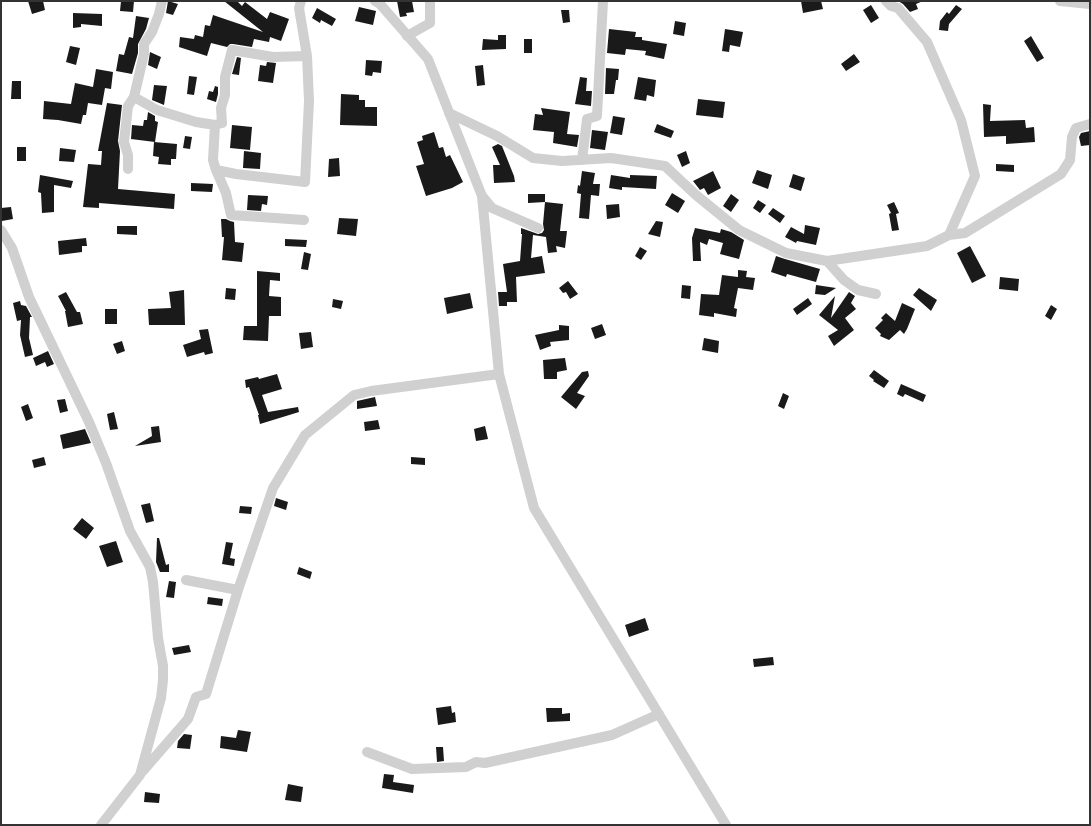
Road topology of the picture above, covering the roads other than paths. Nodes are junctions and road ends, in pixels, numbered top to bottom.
1 (162, 1) edge
2 (301, 1) edge
3 (375, 1) edge
4 (430, 1) edge
5 (603, 1) edge
6 (886, 1) edge
7 (1060, 1) edge
8 (1089, 3) edge
9 (407, 36) junction
10 (307, 56) junction
11 (134, 97) junction
12 (449, 113) junction
13 (1090, 124) edge
14 (215, 125) junction
15 (582, 160) junction
16 (128, 169) dead end
17 (216, 170) junction
18 (482, 196) junction
19 (304, 220) dead end
20 (538, 228) dead end
21 (1, 230) edge
22 (949, 235) junction
23 (827, 261) junction
24 (876, 294) dead end
25 (499, 374) junction
26 (186, 580) dead end
27 (238, 590) junction
28 (659, 714) junction
29 (367, 752) dead end
30 (140, 775) junction
31 (101, 825) edge
32 (726, 825) edge

1 - 11 street
2 - 10 street
3 - 9 street
4 - 9 street
5 - 15 street
6 - 22 street
7 - 8 street
9 - 12 street
10 - 14 street
10 - 17 street
11 - 14 street
11 - 16 street
12 - 15 street
12 - 18 street
13 - 22 street
14 - 17 street
15 - 23 street
17 - 19 street
18 - 20 street
18 - 25 street
21 - 30 street
22 - 23 street
23 - 24 street
25 - 27 street
25 - 28 street
26 - 27 street
27 - 30 street
28 - 29 street
28 - 32 street
30 - 31 street

